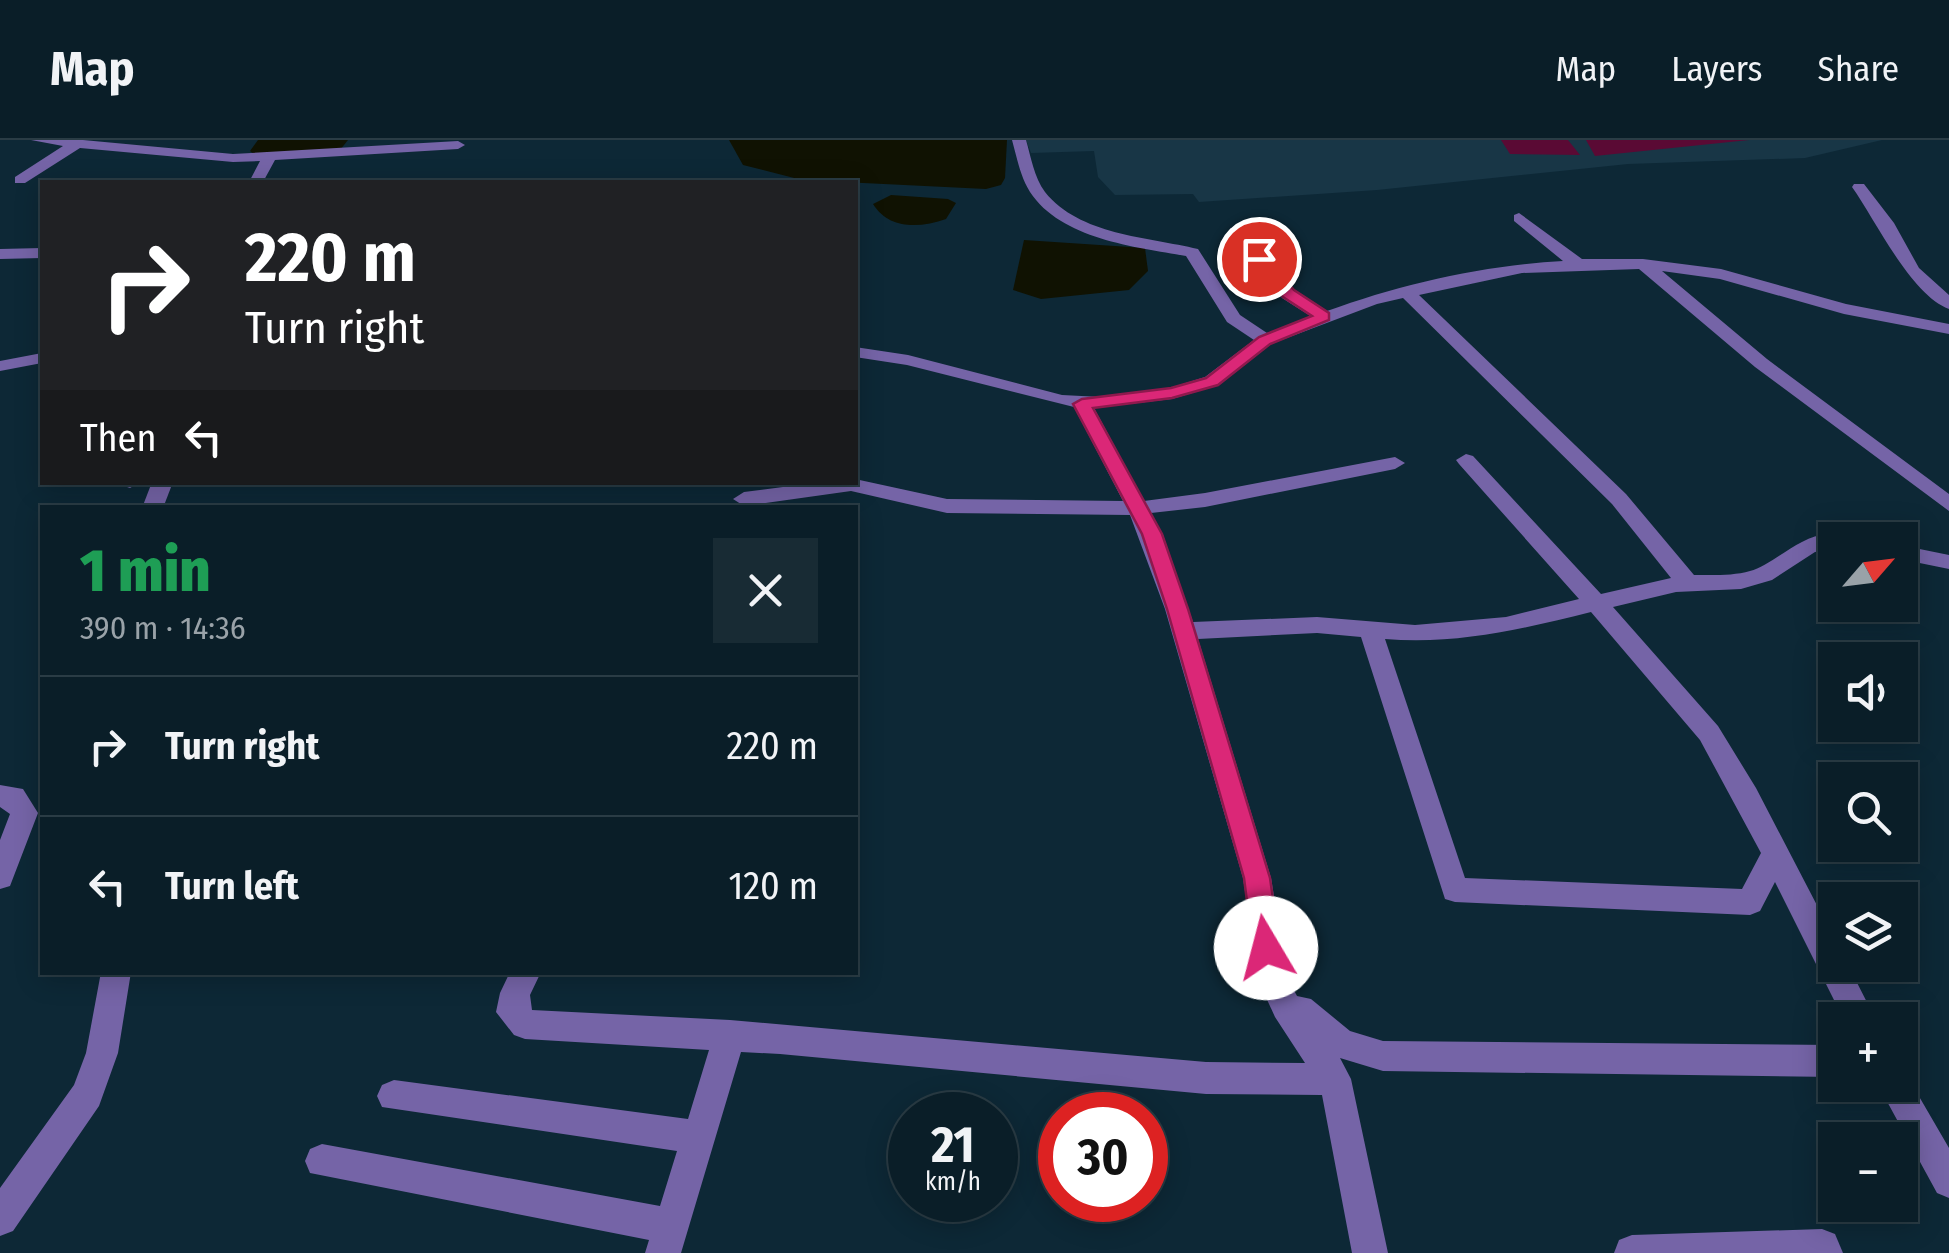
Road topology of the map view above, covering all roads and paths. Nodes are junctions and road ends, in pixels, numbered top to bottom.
1 (38, 140) edge
2 (189, 140) edge
3 (1019, 140) edge
4 (77, 144) junction
5 (458, 145) dead end
6 (173, 153) junction
7 (268, 159) junction
8 (20, 180) dead end
9 (257, 180) edge
10 (1859, 187) dead end
11 (1519, 218) dead end
12 (1236, 231) dead end
13 (40, 253) edge
14 (0, 254) edge
15 (1578, 264) junction
16 (1643, 264) junction
17 (1406, 292) junction
18 (1949, 304) edge
19 (1324, 317) junction
20 (1949, 329) edge
21 (1264, 340) junction
22 (858, 352) edge
23 (40, 358) edge
24 (0, 366) edge
25 (1082, 404) junction
26 (1466, 460) dead end
27 (1395, 463) dead end
28 (744, 499) dead end
29 (1949, 504) edge
30 (1137, 508) junction
31 (1818, 546) edge
32 (1918, 556) edge
33 (1949, 562) edge
34 (1687, 582) junction
35 (1596, 603) junction
36 (1370, 628) junction
37 (1183, 632) junction
38 (0, 796) edge
39 (1775, 852) junction
40 (0, 877) edge
41 (115, 975) edge
42 (524, 975) edge
43 (1278, 991) junction
44 (1851, 1002) edge
45 (730, 1035) junction
46 (1818, 1062) edge
47 (1335, 1080) junction
48 (394, 1096) dead end
49 (1904, 1102) edge
50 (698, 1138) junction
51 (322, 1161) dead end
52 (1949, 1181) edge
53 (0, 1218) edge
54 (666, 1240) edge
55 (1370, 1253) edge
56 (1632, 1253) edge
57 (1825, 1253) edge

1 - 4 street
2 - 6 street
3 - 21 street
4 - 6 street
4 - 8 street
5 - 7 street
6 - 7 street
7 - 9 street
10 - 18 street
11 - 15 street
12 - 19 street
13 - 14 street
15 - 16 street
15 - 17 street
16 - 20 street
16 - 29 street
17 - 19 street
17 - 34 street
19 - 21 street
21 - 25 street
22 - 25 street
23 - 24 street
25 - 30 street
26 - 35 street
27 - 30 street
28 - 30 street
30 - 37 street
31 - 34 street
32 - 33 street
34 - 35 street
35 - 36 street
35 - 39 street
36 - 37 street
36 - 39 street
37 - 43 street
38 - 40 street
39 - 44 street
41 - 53 street
42 - 45 street
43 - 46 street
43 - 47 street
45 - 47 street
45 - 50 street
47 - 55 street
48 - 50 street
49 - 52 street
50 - 54 street
51 - 54 street
56 - 57 street

